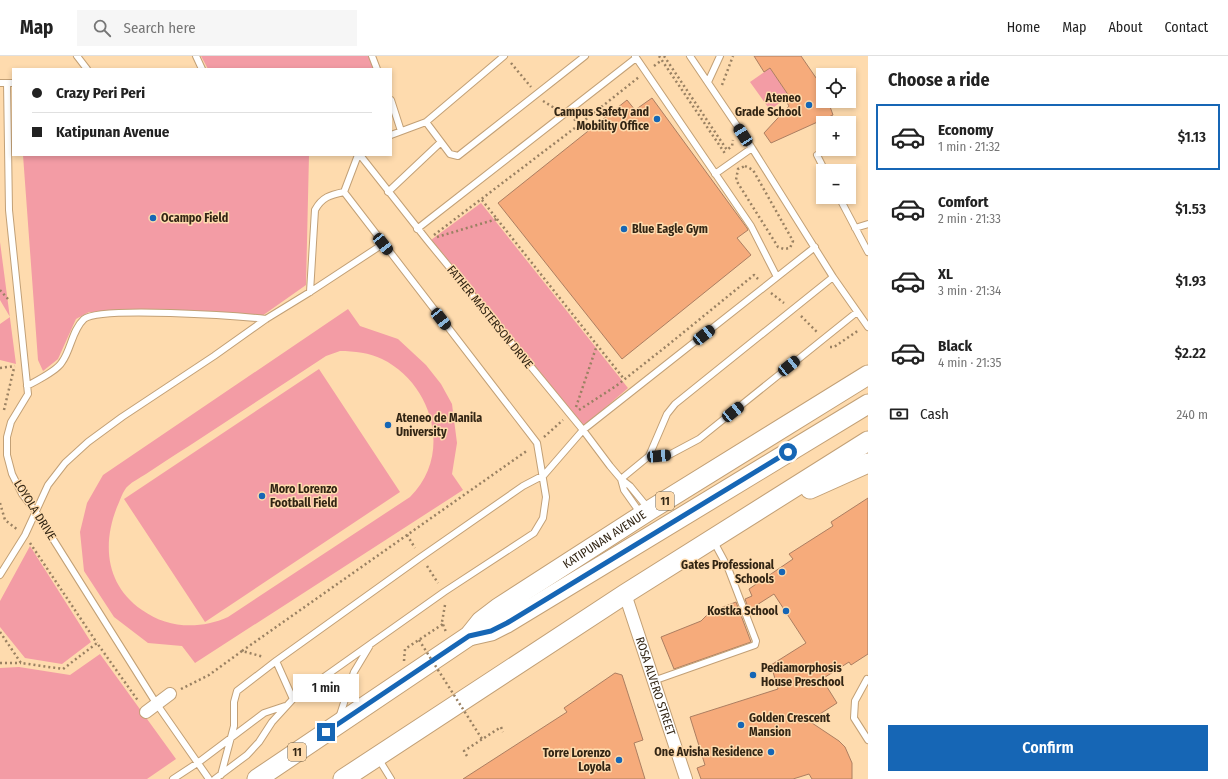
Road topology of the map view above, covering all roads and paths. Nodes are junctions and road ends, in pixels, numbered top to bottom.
1 (77, 56) edge
2 (196, 56) edge
3 (372, 56) edge
4 (504, 56) edge
5 (585, 56) edge
6 (659, 56) edge
7 (664, 56) edge
8 (690, 56) edge
9 (720, 56) edge
10 (635, 57) edge
11 (85, 68) edge
12 (202, 68) edge
13 (377, 68) edge
14 (708, 82) junction
15 (0, 83) edge
16 (10, 83) edge
17 (619, 93) dead end
18 (392, 103) edge
19 (565, 113) junction
20 (703, 114) junction
21 (699, 116) junction
22 (426, 122) junction
23 (580, 124) junction
24 (401, 131) junction
25 (392, 135) edge
26 (441, 142) junction
27 (752, 148) junction
28 (727, 150) dead end
29 (359, 156) edge
30 (360, 156) edge
31 (731, 163) junction
32 (737, 172) junction
33 (715, 174) junction
34 (344, 192) junction
35 (388, 192) junction
36 (482, 200) junction
37 (843, 204) edge
38 (497, 219) junction
39 (868, 224) edge
40 (855, 228) junction
41 (418, 229) junction
42 (383, 244) junction
43 (815, 247) junction
44 (868, 252) edge
45 (754, 275) dead end
46 (777, 277) junction
47 (833, 277) junction
48 (0, 290) edge
49 (310, 292) junction
50 (8, 299) dead end
51 (857, 312) junction
52 (266, 319) junction
53 (867, 326) edge
54 (826, 343) dead end
55 (597, 345) junction
56 (0, 368) edge
57 (868, 376) edge
58 (624, 379) junction
59 (27, 386) junction
60 (868, 404) edge
61 (570, 415) junction
62 (3, 416) dead end
63 (583, 430) junction
64 (868, 441) edge
65 (537, 443) junction
66 (649, 456) junction
67 (868, 463) edge
68 (544, 475) junction
69 (621, 479) junction
70 (0, 503) edge
71 (36, 512) junction
72 (646, 513) junction
73 (736, 523) junction
74 (25, 535) junction
75 (407, 535) junction
76 (713, 539) junction
77 (421, 557) junction
78 (0, 575) edge
79 (625, 594) junction
80 (443, 624) dead end
81 (0, 632) edge
82 (469, 636) junction
83 (419, 640) junction
84 (97, 643) junction
85 (371, 644) junction
86 (405, 649) dead end
87 (242, 651) junction
88 (276, 661) junction
89 (0, 663) edge
90 (21, 663) junction
91 (867, 679) edge
92 (653, 681) junction
93 (170, 694) joint
94 (292, 699) junction
95 (156, 703) junction
96 (286, 706) junction
97 (146, 712) joint
98 (337, 724) junction
99 (503, 732) dead end
100 (232, 737) junction
101 (482, 739) junction
102 (868, 740) edge
103 (377, 756) junction
104 (467, 756) dead end
105 (199, 762) junction
106 (221, 775) junction
107 (174, 779) edge
108 (209, 779) edge
109 (215, 779) edge
110 (257, 779) edge
111 (343, 779) edge
112 (391, 779) edge
113 (686, 779) edge

1 - 11 lane
2 - 12 lane
3 - 13 lane
4 - 22 lane
5 - 26 lane
6 - 21 path
7 - 20 path
8 - 14 lane
9 - 14 lane
10 - 19 lane
10 - 33 lane
14 - 27 lane
15 - 16 lane
16 - 59 lane, LOYOLA DRIVE
17 - 23 path
18 - 24 lane
19 - 23 path
19 - 41 lane
20 - 21 path
20 - 28 path
21 - 31 path
22 - 24 lane
22 - 26 lane
23 - 36 path
24 - 25 lane
26 - 35 lane
27 - 31 lane
27 - 43 lane
29 - 34 lane
30 - 35 lane, FATHER MASTERSON DRIVE
31 - 32 path
31 - 33 lane
32 - 32 path
33 - 46 lane
34 - 42 lane
34 - 49 lane
35 - 41 lane, FATHER MASTERSON DRIVE
36 - 38 path
36 - 38 path
37 - 40 lane
38 - 55 path
39 - 40 lane
40 - 44 lane
41 - 61 lane, FATHER MASTERSON DRIVE
42 - 49 lane
42 - 65 lane
43 - 46 lane
43 - 47 lane
45 - 58 path
46 - 63 lane
47 - 51 lane
47 - 66 lane
48 - 50 path
49 - 52 lane
51 - 53 lane
51 - 66 lane
52 - 59 lane
52 - 71 lane
53 - 54 path
55 - 58 path
55 - 58 path
56 - 62 path
57 - 72 main road, KATIPUNAN AVENUE / 11
59 - 71 lane, LOYOLA DRIVE
60 - 82 main road, KATIPUNAN AVENUE / 11
61 - 63 lane, FATHER MASTERSON DRIVE
61 - 65 path
63 - 68 lane
63 - 69 lane, FATHER MASTERSON DRIVE
64 - 73 main road
65 - 68 lane
65 - 75 path
66 - 69 lane
67 - 73 main road
68 - 77 lane
68 - 85 lane
69 - 72 lane, FATHER MASTERSON DRIVE
70 - 74 path
71 - 74 lane
71 - 95 lane, LOYOLA DRIVE
72 - 82 main road, KATIPUNAN AVENUE / 11
73 - 76 main road
74 - 78 lane
74 - 84 path
75 - 77 path
75 - 87 path
76 - 79 main road
76 - 92 lane
77 - 88 lane
79 - 92 street, ROSA ALVERO STREET
79 - 103 main road
80 - 83 path
81 - 90 path
82 - 98 main road, KATIPUNAN AVENUE / 11
83 - 86 path, bridge
83 - 101 path, bridge
84 - 90 path
84 - 97 path
85 - 94 lane
85 - 98 lane
87 - 88 path
87 - 93 path
88 - 94 lane
88 - 100 lane
89 - 90 path
91 - 102 lane
92 - 113 street, ROSA ALVERO STREET
93 - 95 street
94 - 96 lane
95 - 97 street
95 - 105 lane, LOYOLA DRIVE
96 - 100 lane
96 - 106 lane
98 - 110 main road, KATIPUNAN AVENUE / 11
99 - 101 path
100 - 105 lane
100 - 106 lane
101 - 104 path
103 - 111 main road
103 - 112 lane
105 - 107 lane
105 - 108 lane, LOYOLA DRIVE
106 - 109 lane

